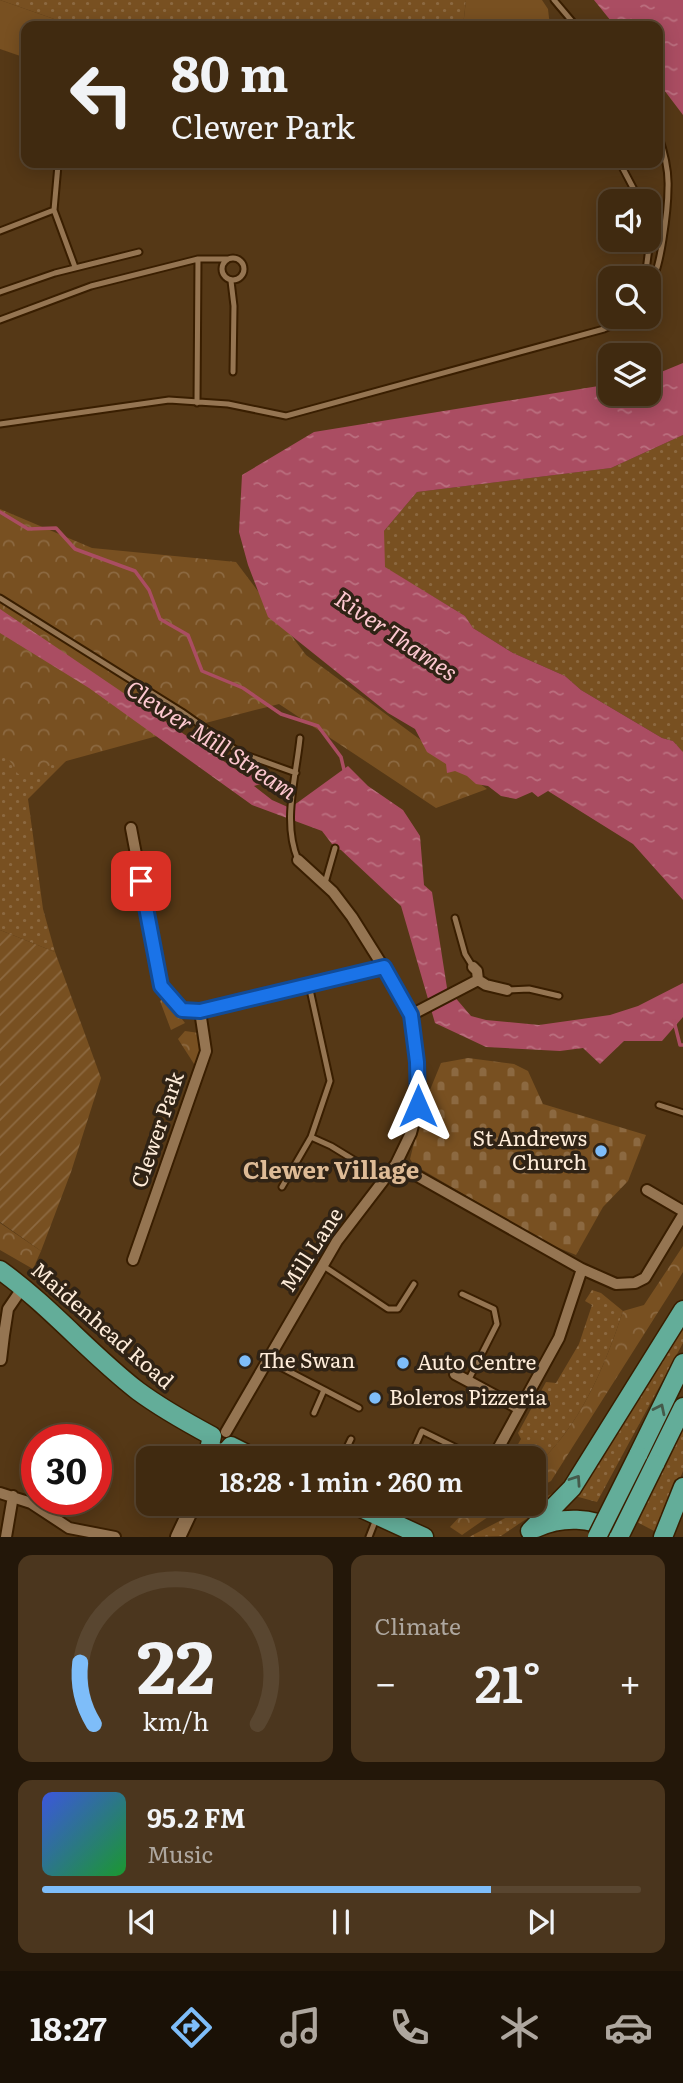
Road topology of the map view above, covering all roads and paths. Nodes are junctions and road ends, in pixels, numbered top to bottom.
1 (554, 0) edge
2 (572, 21) edge
3 (663, 147) edge
4 (58, 168) edge
5 (623, 168) edge
6 (634, 189) edge
7 (54, 210) junction
8 (0, 231) edge
9 (139, 252) dead end
10 (198, 259) junction
11 (228, 259) junction
12 (658, 266) edge
13 (75, 267) junction
14 (232, 281) junction
15 (0, 292) edge
16 (0, 320) edge
17 (604, 329) edge
18 (233, 372) dead end
19 (197, 402) junction
20 (0, 424) edge
21 (0, 598) edge
22 (300, 738) dead end
23 (296, 773) junction
24 (131, 828) dead end
25 (335, 848) dead end
26 (298, 860) joint
27 (325, 884) junction
28 (455, 918) dead end
29 (384, 967) junction
30 (472, 967) joint
31 (478, 980) junction
32 (309, 985) junction
33 (507, 990) joint
34 (559, 996) dead end
35 (200, 1011) junction
36 (411, 1015) junction
37 (659, 1105) dead end
38 (683, 1113) edge
39 (311, 1137) junction
40 (396, 1164) junction
41 (385, 1179) junction
42 (282, 1187) dead end
43 (647, 1189) dead end
44 (683, 1213) edge
45 (133, 1260) dead end
46 (323, 1265) junction
47 (582, 1269) junction
48 (0, 1270) edge
49 (414, 1284) dead end
50 (23, 1287) junction
51 (462, 1294) dead end
52 (683, 1310) edge
53 (2, 1335) edge
54 (1, 1360) edge
55 (267, 1360) junction
56 (683, 1363) edge
57 (455, 1374) dead end
58 (468, 1381) junction
59 (324, 1390) junction
60 (683, 1407) edge
61 (359, 1408) dead end
62 (520, 1409) junction
63 (314, 1413) dead end
64 (351, 1439) dead end
65 (219, 1445) edge
66 (348, 1446) edge
67 (415, 1446) edge
68 (453, 1446) edge
69 (500, 1446) edge
70 (683, 1487) edge
71 (0, 1493) edge
72 (13, 1496) junction
73 (188, 1516) edge
74 (376, 1516) edge
75 (396, 1526) edge
76 (523, 1535) edge
77 (6, 1537) edge
78 (115, 1537) edge
79 (178, 1537) edge
80 (369, 1537) edge
81 (424, 1537) edge
82 (597, 1537) edge
83 (619, 1537) edge
84 (625, 1537) edge
85 (663, 1537) edge

1 - 2 lane
3 - 12 lane
4 - 7 lane
5 - 6 lane
7 - 8 lane
7 - 13 lane
9 - 13 lane
10 - 11 lane
10 - 16 lane
10 - 19 lane
11 - 14 lane
11 - 14 lane
13 - 15 lane
14 - 18 lane
17 - 19 lane
19 - 20 lane
21 - 23 lane
22 - 23 lane
23 - 26 lane
24 - 35 street
25 - 27 lane
26 - 27 street, Mill Lane
27 - 29 street, Mill Lane
28 - 30 lane
29 - 32 street
29 - 36 street, Mill Lane
30 - 31 street
31 - 33 street
31 - 36 street
32 - 35 street
32 - 39 lane
33 - 34 lane
35 - 45 street, Clewer Park
36 - 40 street, Mill Lane
37 - 38 lane
39 - 41 lane
39 - 42 lane
40 - 41 street, Mill Lane
40 - 47 street
41 - 46 street, Mill Lane
43 - 44 street
44 - 47 street
46 - 49 lane
46 - 55 street, Mill Lane
47 - 62 street
48 - 50 main road, Maidenhead Road
50 - 53 street
50 - 65 main road, Maidenhead Road
51 - 58 lane
76 -> 52 main road
53 - 54 street
55 - 59 lane
55 - 65 street, Mill Lane
82 -> 56 main road, bridge
57 - 58 street
58 - 62 street
59 - 61 lane
59 - 63 lane
60 - 83 main road, bridge
62 - 69 street
64 - 66 lane
67 - 68 lane
70 - 85 main road
71 - 72 street
72 - 77 street
72 - 78 street
73 - 79 street
74 - 75 main road
75 - 80 lane
75 - 81 main road
76 - 84 main road

